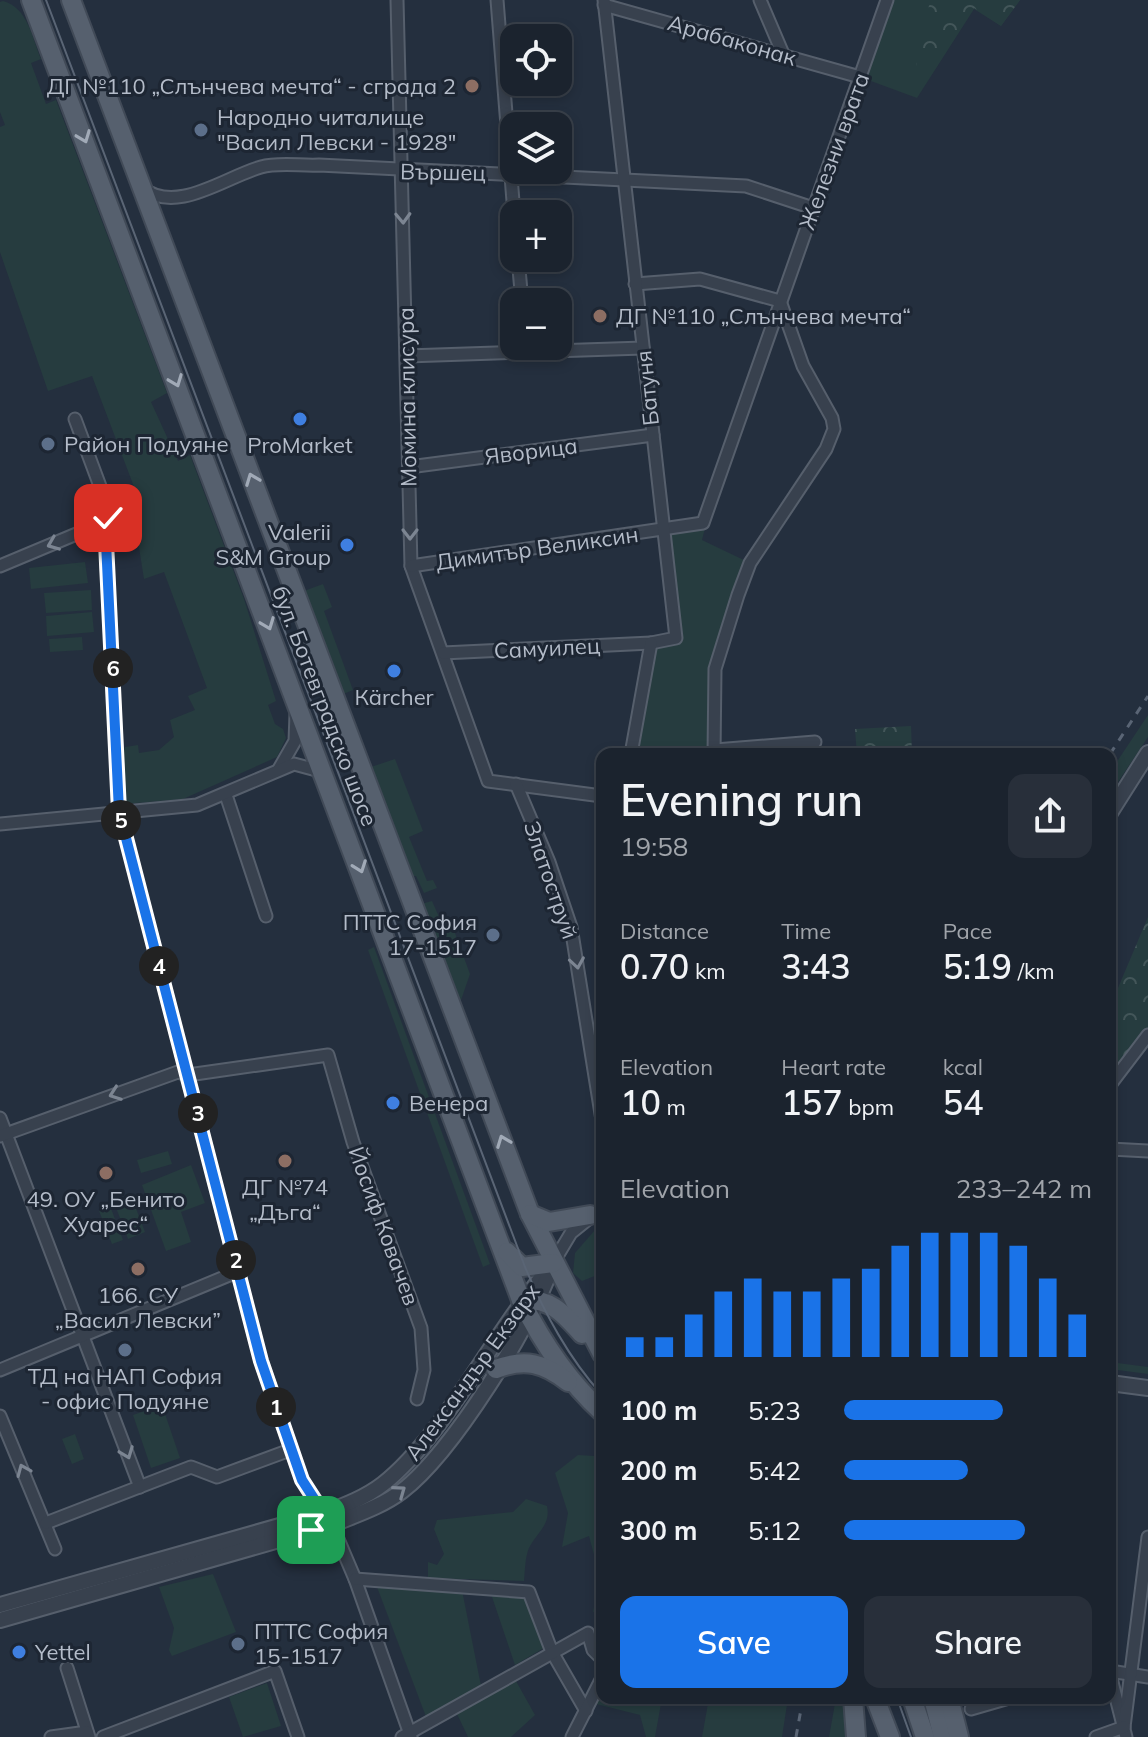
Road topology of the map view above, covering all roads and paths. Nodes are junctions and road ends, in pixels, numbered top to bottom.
1 (397, 0) edge
2 (497, 0) edge
3 (760, 0) edge
4 (887, 0) edge
5 (604, 2) edge
6 (30, 4) edge
7 (73, 4) edge
8 (783, 54) junction
9 (860, 77) junction
10 (506, 112) edge
11 (401, 171) junction
12 (500, 173) edge
13 (572, 176) edge
14 (624, 179) junction
15 (141, 188) junction
16 (171, 200) junction
17 (813, 208) junction
18 (158, 233) junction
19 (635, 284) junction
20 (780, 301) junction
21 (643, 348) junction
22 (572, 349) edge
23 (500, 351) edge
24 (407, 356) junction
25 (75, 419) dead end
26 (653, 435) junction
27 (409, 467) junction
28 (105, 522) junction
29 (663, 530) junction
30 (0, 566) edge
31 (411, 566) junction
32 (651, 643) junction
33 (443, 653) junction
34 (296, 699) junction
35 (815, 742) dead end
36 (632, 748) edge
37 (714, 748) edge
38 (754, 748) edge
39 (1148, 753) edge
40 (279, 769) junction
41 (325, 774) junction
42 (516, 784) junction
43 (226, 795) junction
44 (596, 795) edge
45 (1116, 804) edge
46 (119, 811) junction
47 (0, 824) edge
48 (266, 916) dead end
49 (1148, 1035) edge
50 (188, 1075) junction
51 (1116, 1077) edge
52 (596, 1083) edge
53 (0, 1118) edge
54 (3, 1134) edge
55 (1116, 1149) edge
56 (1148, 1151) edge
57 (596, 1211) edge
58 (530, 1214) junction
59 (497, 1237) junction
60 (553, 1263) junction
61 (239, 1271) junction
62 (530, 1306) junction
63 (82, 1335) junction
64 (596, 1344) edge
65 (596, 1347) edge
66 (496, 1369) junction
67 (0, 1370) edge
68 (1116, 1384) edge
69 (1148, 1388) edge
70 (580, 1392) junction
71 (417, 1399) dead end
72 (596, 1407) edge
73 (0, 1416) edge
74 (290, 1450) junction
75 (140, 1487) junction
76 (326, 1519) junction
77 (46, 1523) junction
78 (1148, 1537) edge
79 (55, 1549) dead end
80 (355, 1579) junction
81 (0, 1605) edge
82 (1144, 1611) edge
83 (7, 1618) edge
84 (0, 1627) edge
85 (552, 1652) junction
86 (596, 1653) edge
87 (67, 1668) dead end
88 (1116, 1673) edge
89 (1131, 1675) junction
90 (1148, 1677) edge
91 (596, 1690) edge
92 (1116, 1696) edge
93 (853, 1704) edge
94 (864, 1704) edge
95 (877, 1704) edge
96 (914, 1704) edge
97 (935, 1704) edge
98 (951, 1704) edge
99 (988, 1704) edge
100 (971, 1709) dead end
101 (586, 1711) junction
102 (1125, 1732) edge
103 (88, 1734) edge
104 (408, 1735) edge
105 (51, 1737) edge
106 (103, 1737) edge
107 (298, 1737) edge
108 (572, 1737) edge
109 (856, 1737) edge
110 (865, 1737) edge
111 (890, 1737) edge
112 (925, 1737) edge
113 (943, 1737) edge
114 (959, 1737) edge
115 (1096, 1737) edge

1 - 11 street, Момина клисура
2 - 10 street
3 - 8 street
4 - 9 street, Железни врата
5 - 8 street, Арабаконак
5 - 14 street, Батуня
6 -> 34 main road, бул. Ботевградско шосе
7 - 15 main road, бул. Ботевградско шосе
8 - 9 street, Арабаконак
9 - 17 street, Железни врата
11 - 12 street, Вършец
11 - 16 street, Вършец
11 -> 24 street, Момина клисура
13 - 14 street, Вършец
14 - 17 street, Вършец
14 - 19 street, Батуня
15 - 16 street
15 - 18 main road, бул. Ботевградско шосе
16 - 18 street
17 - 20 street, Железни врата
58 -> 18 main road, бул. Ботевградско шосе
19 - 20 street
19 - 21 street, Батуня
20 - 29 street, Железни врата
20 - 37 street
21 - 22 street
21 - 26 street, Батуня
23 - 24 street
24 - 27 street, Момина клисура
25 - 28 street
26 - 27 street, Яворица
26 - 29 street, Батуня
27 -> 31 street, Момина клисура
28 -> 30 street
28 - 46 street
29 - 31 street, Димитър Великсин
29 - 32 street, Батуня
31 - 33 street, Момина клисура
32 - 33 street, Самуилец
32 - 36 street
33 - 42 street, Момина клисура
34 - 40 street
34 - 41 main road, бул. Ботевградско шосе
35 - 38 street
39 - 45 street
40 - 41 street
40 - 43 street
41 -> 59 main road, бул. Ботевградско шосе
42 - 44 street
42 -> 52 street, Златоструй
43 - 46 street
43 - 48 street
46 - 47 street
46 - 50 street
49 - 51 street
50 -> 54 street
50 - 61 street
50 - 71 street, Йосиф Ковачев
53 - 54 street
54 - 63 street
55 - 56 street
57 - 58 main road
57 - 60 street
58 - 60 main road, бул. Ботевградско шосе
59 - 60 main road
59 - 62 main road, бул. Ботевградско шосе
60 - 62 street, Александър Екзарх
60 - 64 main road, бул. Ботевградско шосе
61 - 63 street
61 - 74 street
62 - 65 main road
62 - 66 street, Александър Екзарх
62 - 70 main road, бул. Ботевградско шосе
62 - 76 street, Александър Екзарх
63 - 67 street
63 -> 75 street
66 - 70 main road
76 -> 66 street, Александър Екзарх
68 - 69 street
70 - 72 main road, бул. Ботевградско шосе
77 -> 73 street
74 - 75 street
74 - 76 street
75 - 77 street
76 - 80 street
76 - 81 street, Александър Екзарх
76 - 83 street, Александър Екзарх
77 - 79 street
78 - 82 street
80 - 85 street
80 - 104 street
82 - 89 street
83 - 84 street
85 - 86 street
85 - 101 street
85 - 104 street
87 - 103 street
88 - 89 street
89 - 90 street
89 - 102 street
91 - 101 street
92 - 102 street
93 - 109 main road
94 - 110 main road
95 - 111 main road
96 - 112 main road
97 - 113 main road
98 - 114 main road
99 - 100 street
101 - 108 street
102 - 115 street
103 - 105 street
106 - 107 street

